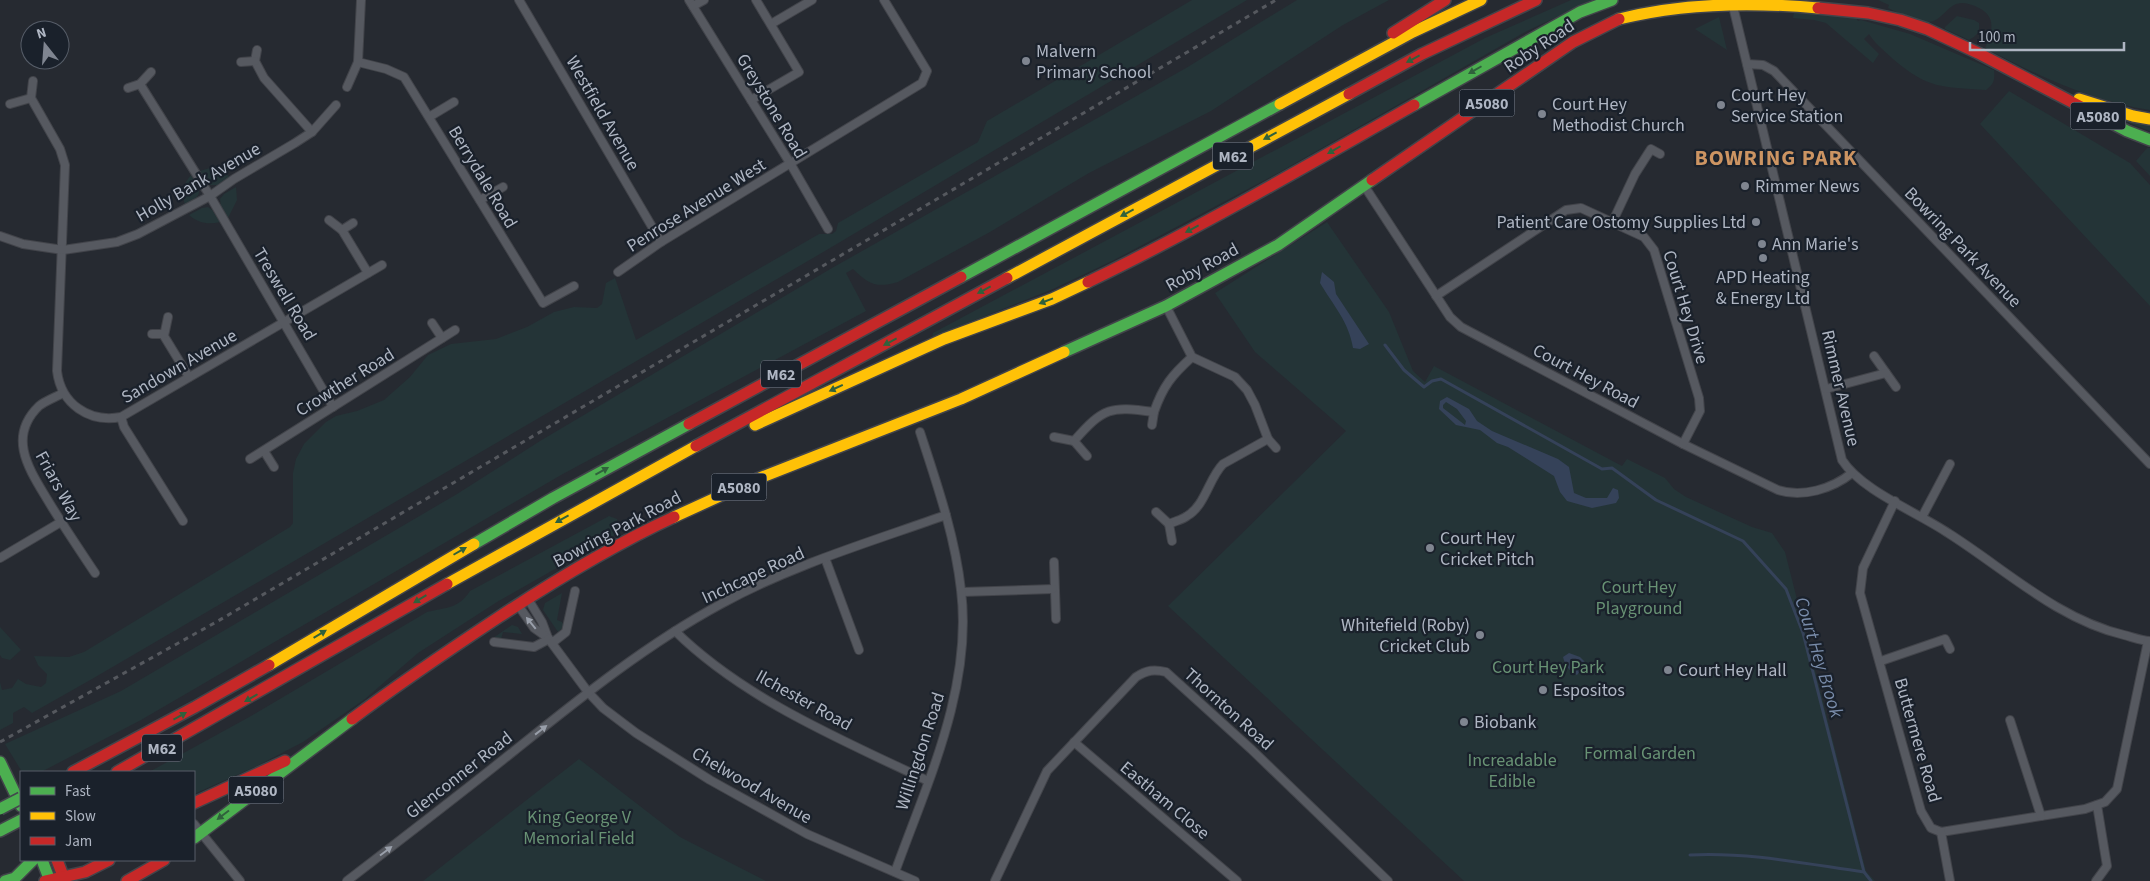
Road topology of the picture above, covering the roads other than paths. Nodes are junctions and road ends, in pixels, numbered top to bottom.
1 (361, 0) edge
2 (519, 0) edge
3 (704, 0) edge
4 (756, 0) edge
5 (812, 0) edge
6 (884, 0) edge
7 (1445, 0) edge
8 (1481, 0) edge
9 (1536, 0) edge
10 (1612, 0) edge
11 (1732, 1) edge
12 (691, 3) edge
13 (771, 24) junction
14 (257, 50) dead end
15 (240, 62) dead end
16 (255, 62) junction
17 (358, 62) junction
18 (1747, 64) junction
19 (151, 72) dead end
20 (33, 80) dead end
21 (140, 84) junction
22 (347, 87) dead end
23 (128, 88) dead end
24 (2048, 89) junction
25 (31, 98) junction
26 (751, 100) junction
27 (454, 102) dead end
28 (10, 104) dead end
29 (336, 105) dead end
30 (429, 117) junction
31 (2150, 119) edge
32 (312, 132) junction
33 (2150, 140) edge
34 (1189, 154) junction
35 (1660, 154) dead end
36 (790, 164) junction
37 (504, 187) dead end
38 (1366, 187) junction
39 (210, 196) junction
40 (480, 200) junction
41 (329, 220) dead end
42 (353, 223) dead end
43 (1612, 223) junction
44 (828, 229) dead end
45 (342, 230) junction
46 (0, 236) edge
47 (661, 242) junction
48 (63, 250) junction
49 (382, 265) dead end
50 (618, 272) dead end
51 (368, 273) junction
52 (574, 286) dead end
53 (1436, 296) junction
54 (1166, 306) junction
55 (168, 317) dead end
56 (284, 322) junction
57 (432, 323) dead end
58 (455, 330) dead end
59 (152, 334) dead end
60 (164, 334) junction
61 (442, 338) junction
62 (1874, 356) dead end
63 (1192, 357) junction
64 (1886, 373) junction
65 (189, 377) junction
66 (1896, 387) dead end
67 (1826, 389) junction
68 (63, 393) junction
69 (961, 400) joint
70 (333, 407) junction
71 (1154, 412) junction
72 (121, 417) junction
73 (1152, 425) dead end
74 (920, 432) dead end
75 (1054, 437) dead end
76 (1268, 439) junction
77 (1074, 440) junction
78 (1683, 444) junction
79 (1276, 448) dead end
80 (264, 451) junction
81 (1088, 456) dead end
82 (250, 459) dead end
83 (1950, 464) dead end
84 (2150, 464) edge
85 (274, 467) dead end
86 (1852, 473) junction
87 (628, 483) junction
88 (1895, 502) junction
89 (1156, 512) dead end
90 (946, 515) junction
91 (1922, 517) junction
92 (183, 521) dead end
93 (61, 522) junction
94 (1169, 524) junction
95 (1172, 541) dead end
96 (0, 558) edge
97 (825, 558) junction
98 (1054, 562) dead end
99 (95, 573) dead end
100 (1054, 588) junction
101 (575, 591) dead end
102 (962, 592) junction
103 (528, 599) junction
104 (518, 605) junction
105 (1056, 619) dead end
106 (675, 631) junction
107 (550, 640) junction
108 (2149, 641) edge
109 (494, 642) dead end
110 (1950, 649) dead end
111 (859, 650) dead end
112 (1881, 661) junction
113 (588, 692) junction
114 (2010, 720) dead end
115 (1074, 742) junction
116 (318, 743) junction
117 (0, 762) edge
118 (75, 771) edge
119 (119, 771) edge
120 (928, 781) junction
121 (20, 799) edge
122 (195, 803) edge
123 (20, 804) edge
124 (2097, 805) junction
125 (0, 809) edge
126 (2041, 816) junction
127 (20, 821) edge
128 (0, 831) edge
129 (196, 831) edge
130 (1941, 832) junction
131 (32, 861) edge
132 (42, 861) edge
133 (57, 861) edge
134 (162, 861) edge
135 (105, 863) edge
136 (895, 872) junction
137 (64, 879) edge
138 (5, 881) edge
139 (49, 881) edge
140 (127, 881) edge
141 (240, 881) edge
142 (347, 881) edge
143 (914, 881) edge
144 (995, 881) edge
145 (1238, 881) edge
146 (1388, 881) edge
147 (1950, 881) edge
148 (2096, 881) edge

1 - 17 street
2 - 47 street, Westfield Avenue
3 - 12 street
4 - 13 street
5 - 13 street
6 - 36 street, Penrose Avenue West
7 - 34 main road
8 - 34 main road, M62
9 -> 87 main road, M62
10 -> 87 main road
11 - 18 street, Rimmer Avenue
11 - 24 main road, Roby Road / A5080
11 - 38 main road, Roby Road / A5080
12 - 26 street, Greystone Road
13 - 26 street
14 - 16 street
15 - 16 street
16 - 32 street
17 - 22 street
17 - 30 street, Berrydale Road
18 - 67 street, Rimmer Avenue
18 - 84 street, Bowring Park Avenue
19 - 21 street
20 - 25 street
21 - 23 street
21 - 39 street, Treswell Road
24 - 31 main road, Roby Road / A5080
24 - 33 main road, Roby Road / A5080
25 - 28 street
25 - 48 street
26 - 36 street, Greystone Road
27 - 30 street
29 - 32 street, Holly Bank Avenue
30 - 40 street, Berrydale Road
32 - 39 street, Holly Bank Avenue
118 -> 34 main road, M62
35 - 43 street
36 - 44 street, Greystone Road
36 - 47 street, Penrose Avenue West
37 - 40 street
38 - 53 street, Court Hey Road
38 - 54 main road, Roby Road / A5080
39 - 48 street, Holly Bank Avenue
39 - 56 street, Treswell Road
40 - 52 street, Berrydale Road
41 - 45 street
42 - 45 street
43 - 53 street, Court Hey Drive
43 - 78 street, Court Hey Drive
45 - 51 street
46 - 48 street, Holly Bank Avenue
47 - 50 street, Penrose Avenue West
48 - 68 street
49 - 51 street, Sandown Avenue
51 - 56 street, Sandown Avenue
53 - 78 street, Court Hey Road
54 - 63 street
54 - 69 main road, Roby Road / A5080
55 - 60 street
56 - 65 street, Sandown Avenue
56 - 70 street, Treswell Road
57 - 61 street
58 - 61 street, Crowther Road
59 - 60 street
60 - 65 street
61 - 70 street, Crowther Road
62 - 64 street
63 - 71 street
63 - 76 street
64 - 66 street
64 - 67 street
65 - 72 street, Sandown Avenue
67 - 86 street, Rimmer Avenue
68 - 72 street, Sandown Avenue
68 - 93 street, Friars Way
69 - 103 main road, Bowring Park Road / A5080
70 - 80 street, Crowther Road
71 - 73 street
71 - 77 street
72 - 92 street
74 - 90 street, Willingdon Road
75 - 77 street
76 - 79 street
76 - 94 street
77 - 81 street
78 - 86 street, Court Hey Road
80 - 82 street, Crowther Road
80 - 85 street
83 - 91 street
86 - 88 street, Rimmer Avenue
87 -> 119 main road, M62
88 - 91 street, Rimmer Avenue
88 - 112 street, Buttermere Road
89 - 94 street
90 - 97 street, Inchcape Road
90 - 102 street, Willingdon Road
91 - 108 street, Rimmer Avenue
93 - 96 street
93 - 99 street, Friars Way
94 - 95 street
97 - 106 street, Inchcape Road
97 - 111 street
98 - 100 street
100 - 102 street
100 - 105 street
101 - 107 street
102 - 120 street, Willingdon Road
103 - 104 main road, Bowring Park Road / A5080
103 - 107 street
107 -> 104 street
104 - 116 main road, Bowring Park Road / A5080
106 - 113 street, Inchcape Road
106 - 120 street, Ilchester Road
107 - 109 street
107 - 113 street, Chelwood Avenue
108 - 124 street
110 - 112 street
112 - 130 street, Buttermere Road
113 - 136 street, Chelwood Avenue
142 -> 113 street, Glenconner Road
114 - 126 street
115 - 144 street, Thornton Road
115 - 145 street, Eastham Close
115 - 146 street, Thornton Road
116 - 122 main road, Bowring Park Road / A5080
116 -> 129 main road, Bowring Park Road / A5080
117 - 123 main road
120 - 136 street, Willingdon Road
121 - 125 main road, bridge
124 - 126 street
124 - 148 street
126 - 130 street
127 - 128 main road
129 - 141 street
130 - 147 street
131 - 138 main road
132 - 139 main road
133 - 137 main road
134 - 140 main road
135 - 137 main road
136 - 143 street, Chelwood Avenue
137 - 139 main road

